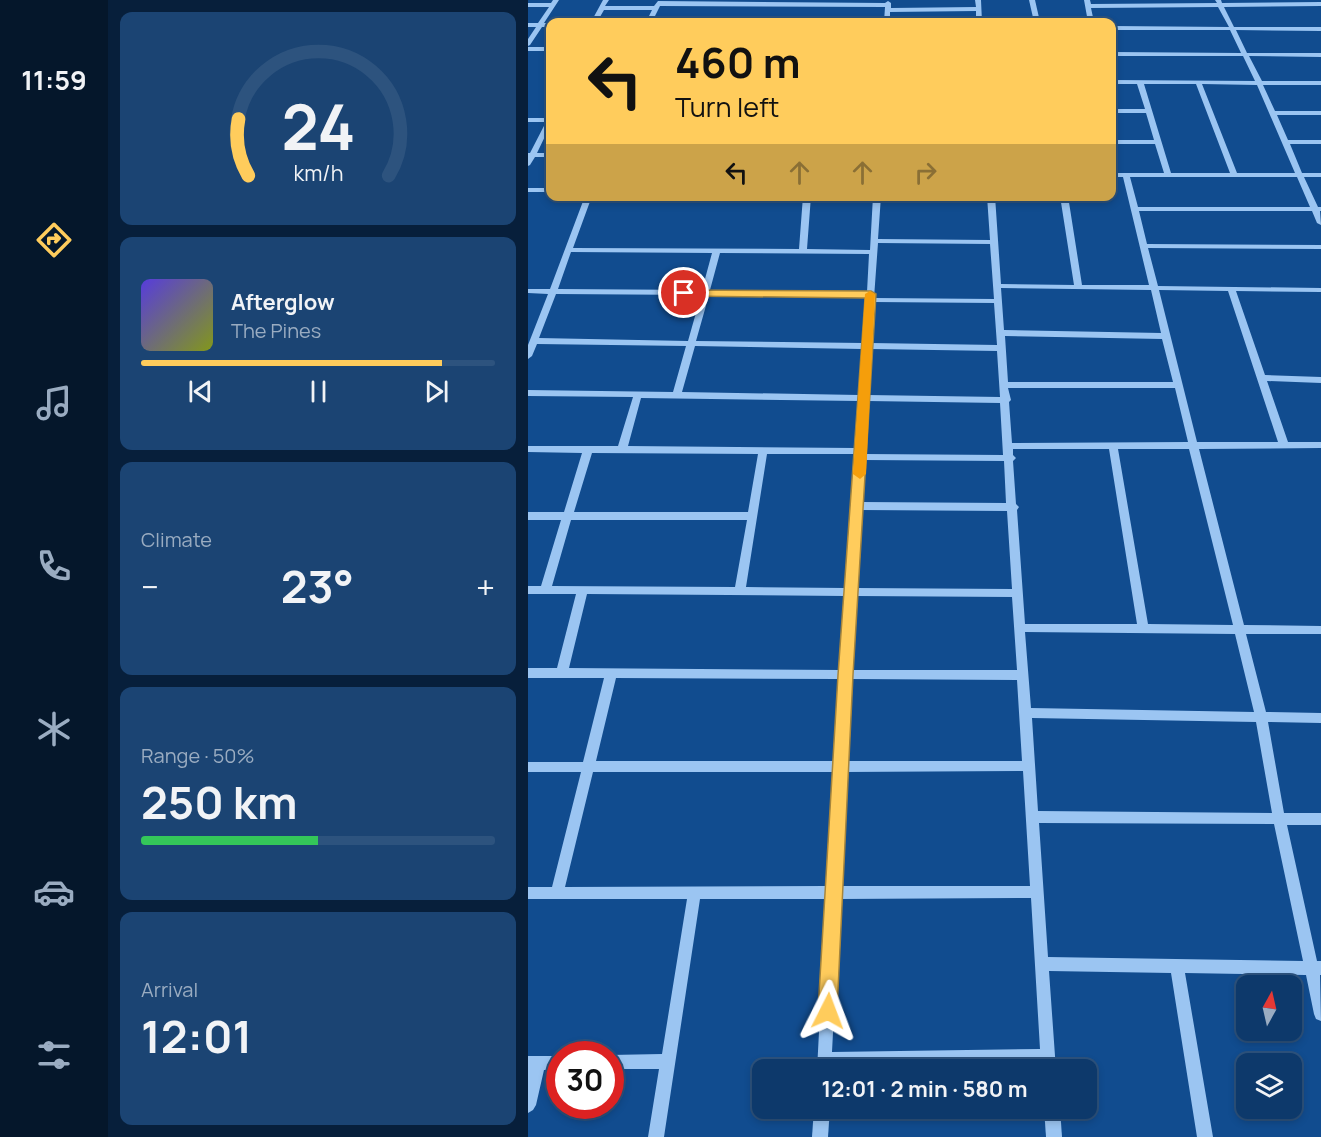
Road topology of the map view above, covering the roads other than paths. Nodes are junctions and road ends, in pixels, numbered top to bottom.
1 (606, 0) edge
2 (978, 0) edge
3 (1032, 0) edge
4 (1318, 0) edge
5 (554, 2) edge
6 (771, 2) edge
7 (1219, 2) edge
8 (1088, 3) edge
9 (657, 4) edge
10 (710, 4) junction
11 (528, 5) edge
12 (837, 5) junction
13 (888, 5) edge
14 (602, 8) junction
15 (978, 9) junction
16 (596, 18) edge
17 (651, 18) edge
18 (705, 18) edge
19 (768, 18) edge
20 (835, 18) edge
21 (979, 18) edge
22 (1036, 18) edge
23 (1090, 18) edge
24 (528, 25) edge
25 (539, 25) junction
26 (546, 25) edge
27 (1116, 28) edge
28 (1232, 29) junction
29 (1321, 29) edge
30 (528, 44) edge
31 (528, 49) edge
32 (546, 49) edge
33 (1116, 54) edge
34 (1243, 54) junction
35 (1321, 54) edge
36 (1116, 82) edge
37 (1140, 82) junction
38 (1198, 82) junction
39 (1259, 82) junction
40 (1321, 83) edge
41 (1116, 111) edge
42 (1149, 111) junction
43 (1273, 113) junction
44 (1321, 113) edge
45 (528, 120) edge
46 (546, 120) edge
47 (546, 124) edge
48 (1116, 142) edge
49 (1159, 142) junction
50 (1286, 142) junction
51 (1321, 142) edge
52 (530, 155) edge
53 (546, 155) edge
54 (528, 164) edge
55 (1234, 174) junction
56 (1116, 175) edge
57 (1126, 175) junction
58 (1168, 175) junction
59 (1302, 175) junction
60 (1321, 175) edge
61 (528, 190) edge
62 (546, 190) edge
63 (588, 201) edge
64 (807, 201) edge
65 (877, 201) edge
66 (991, 201) edge
67 (1065, 201) edge
68 (1135, 209) junction
69 (1318, 209) edge
70 (1321, 223) edge
71 (994, 242) junction
72 (874, 246) junction
73 (1144, 246) junction
74 (1321, 247) edge
75 (569, 250) junction
76 (717, 251) junction
77 (803, 251) junction
78 (999, 286) junction
79 (1078, 286) junction
80 (1155, 287) junction
81 (1231, 288) junction
82 (1321, 290) edge
83 (528, 291) edge
84 (553, 291) junction
85 (705, 293) junction
86 (870, 297) junction
87 (999, 302) junction
88 (1001, 333) junction
89 (1166, 336) junction
90 (534, 341) junction
91 (692, 342) junction
92 (868, 346) junction
93 (1002, 348) junction
94 (528, 356) edge
95 (1261, 378) junction
96 (1321, 380) edge
97 (1005, 385) junction
98 (1178, 385) junction
99 (528, 393) edge
100 (638, 394) junction
101 (677, 395) junction
102 (864, 399) junction
103 (1006, 400) junction
104 (1284, 445) junction
105 (1321, 445) edge
106 (1010, 446) junction
107 (1113, 446) junction
108 (1193, 446) junction
109 (528, 449) edge
110 (588, 449) junction
111 (622, 450) junction
112 (763, 450) junction
113 (861, 454) junction
114 (1011, 458) junction
115 (858, 506) junction
116 (1014, 507) junction
117 (528, 516) edge
118 (568, 516) junction
119 (753, 516) junction
120 (528, 590) edge
121 (545, 590) junction
122 (740, 590) junction
123 (582, 591) junction
124 (851, 591) junction
125 (1018, 593) junction
126 (1022, 628) junction
127 (1143, 629) junction
128 (1239, 630) junction
129 (1321, 630) edge
130 (528, 673) edge
131 (562, 673) junction
132 (611, 674) junction
133 (845, 675) junction
134 (1022, 675) junction
135 (1027, 713) junction
136 (1261, 717) junction
137 (1321, 718) edge
138 (842, 765) junction
139 (1030, 766) junction
140 (528, 767) edge
141 (588, 767) junction
142 (1033, 817) junction
143 (1279, 818) junction
144 (1321, 819) edge
145 (834, 891) junction
146 (1038, 892) junction
147 (528, 893) edge
148 (556, 894) junction
149 (694, 894) junction
150 (1042, 964) junction
151 (1177, 965) junction
152 (1315, 968) edge
153 (1321, 1014) edge
154 (825, 1059) edge
155 (1049, 1059) edge
156 (668, 1061) junction
157 (624, 1062) edge
158 (533, 1063) edge
159 (528, 1105) edge
160 (821, 1119) edge
161 (1053, 1119) edge
162 (656, 1137) edge
163 (820, 1137) edge
164 (1054, 1137) edge
165 (1205, 1137) edge

1 - 14 street
2 - 15 street
3 - 22 street
4 - 7 street
5 - 11 street
5 - 25 street
6 - 10 street
6 - 12 street
6 - 19 street
7 - 8 street
7 - 28 street
8 - 23 street
9 - 10 street
9 - 14 street
9 - 17 street
10 - 18 street
12 - 13 street
12 - 20 street
13 - 15 street
14 - 16 street
15 - 21 street
24 - 25 street
25 - 26 street
25 - 30 street
27 - 28 street
28 - 29 street
28 - 34 street
31 - 32 street
33 - 34 street
34 - 35 street
34 - 39 street
36 - 37 street
37 - 38 street
37 - 42 street
38 - 39 street
38 - 55 street
39 - 40 street
39 - 43 street
41 - 42 street
42 - 49 street
43 - 44 street
43 - 50 street
45 - 46 street
47 - 52 street
48 - 49 street
49 - 58 street
50 - 51 street
50 - 59 street
52 - 53 street
52 - 54 street
55 - 58 street
55 - 59 street
56 - 57 street
57 - 58 street
57 - 68 street
59 - 60 street
59 - 69 street
61 - 62 street
63 - 75 street
64 - 77 street
65 - 72 street
66 - 71 street
67 - 79 street
68 - 69 street
68 - 73 street
69 - 70 street
71 - 72 street
71 - 78 street
72 - 77 street
72 - 86 street
73 - 74 street
73 - 80 street
75 - 76 street
75 - 84 street
76 - 77 street
76 - 85 street
78 - 79 street
78 - 87 street
79 - 80 street
80 - 81 street
80 - 89 street
81 - 82 street
81 - 95 street
83 - 84 street
84 - 85 street
84 - 90 street
85 - 86 street
85 - 91 street
86 - 87 street
86 - 92 street
87 - 88 street
88 - 89 street
88 - 93 street
89 - 98 street
90 - 91 street
90 - 94 street
91 - 92 street
91 - 101 street
92 - 93 street
92 - 102 street
93 - 97 street
95 - 96 street
95 - 104 street
97 - 98 street
97 - 103 street
98 - 108 street
99 - 100 street
100 - 101 street
100 - 111 street
101 - 102 street
102 - 103 street
102 - 113 street
103 - 106 street
104 - 105 street
104 - 108 street
106 - 107 street
106 - 114 street
107 - 108 street
107 - 127 street
108 - 128 street
109 - 110 street
110 - 111 street
110 - 118 street
111 - 112 street
112 - 113 street
112 - 119 street
113 - 114 street
113 - 115 street
114 - 116 street
115 - 116 street
115 - 124 street
116 - 125 street
117 - 118 street
118 - 119 street
118 - 121 street
119 - 122 street
120 - 121 street
121 - 123 street
122 - 123 street
122 - 124 street
123 - 131 street
124 - 125 street
124 - 133 street
125 - 126 street
126 - 127 street
126 - 134 street
127 - 128 street
128 - 129 street
128 - 136 street
130 - 131 street
131 - 132 street
132 - 133 street
132 - 141 street
133 - 134 street
133 - 138 street
134 - 135 street
135 - 136 street
135 - 139 street
136 - 137 street
136 - 143 street
138 - 139 street
138 - 141 street
138 - 145 street
139 - 142 street
140 - 141 street
141 - 148 street
142 - 143 street
142 - 146 street
143 - 144 street
143 - 152 street
145 - 146 street
145 - 149 street
145 - 154 street
146 - 150 street
147 - 148 street
148 - 149 street
149 - 156 street
150 - 151 street
150 - 155 street
151 - 152 street
151 - 165 street
152 - 153 street
156 - 157 street
156 - 162 street
158 - 159 street
160 - 163 street
161 - 164 street

